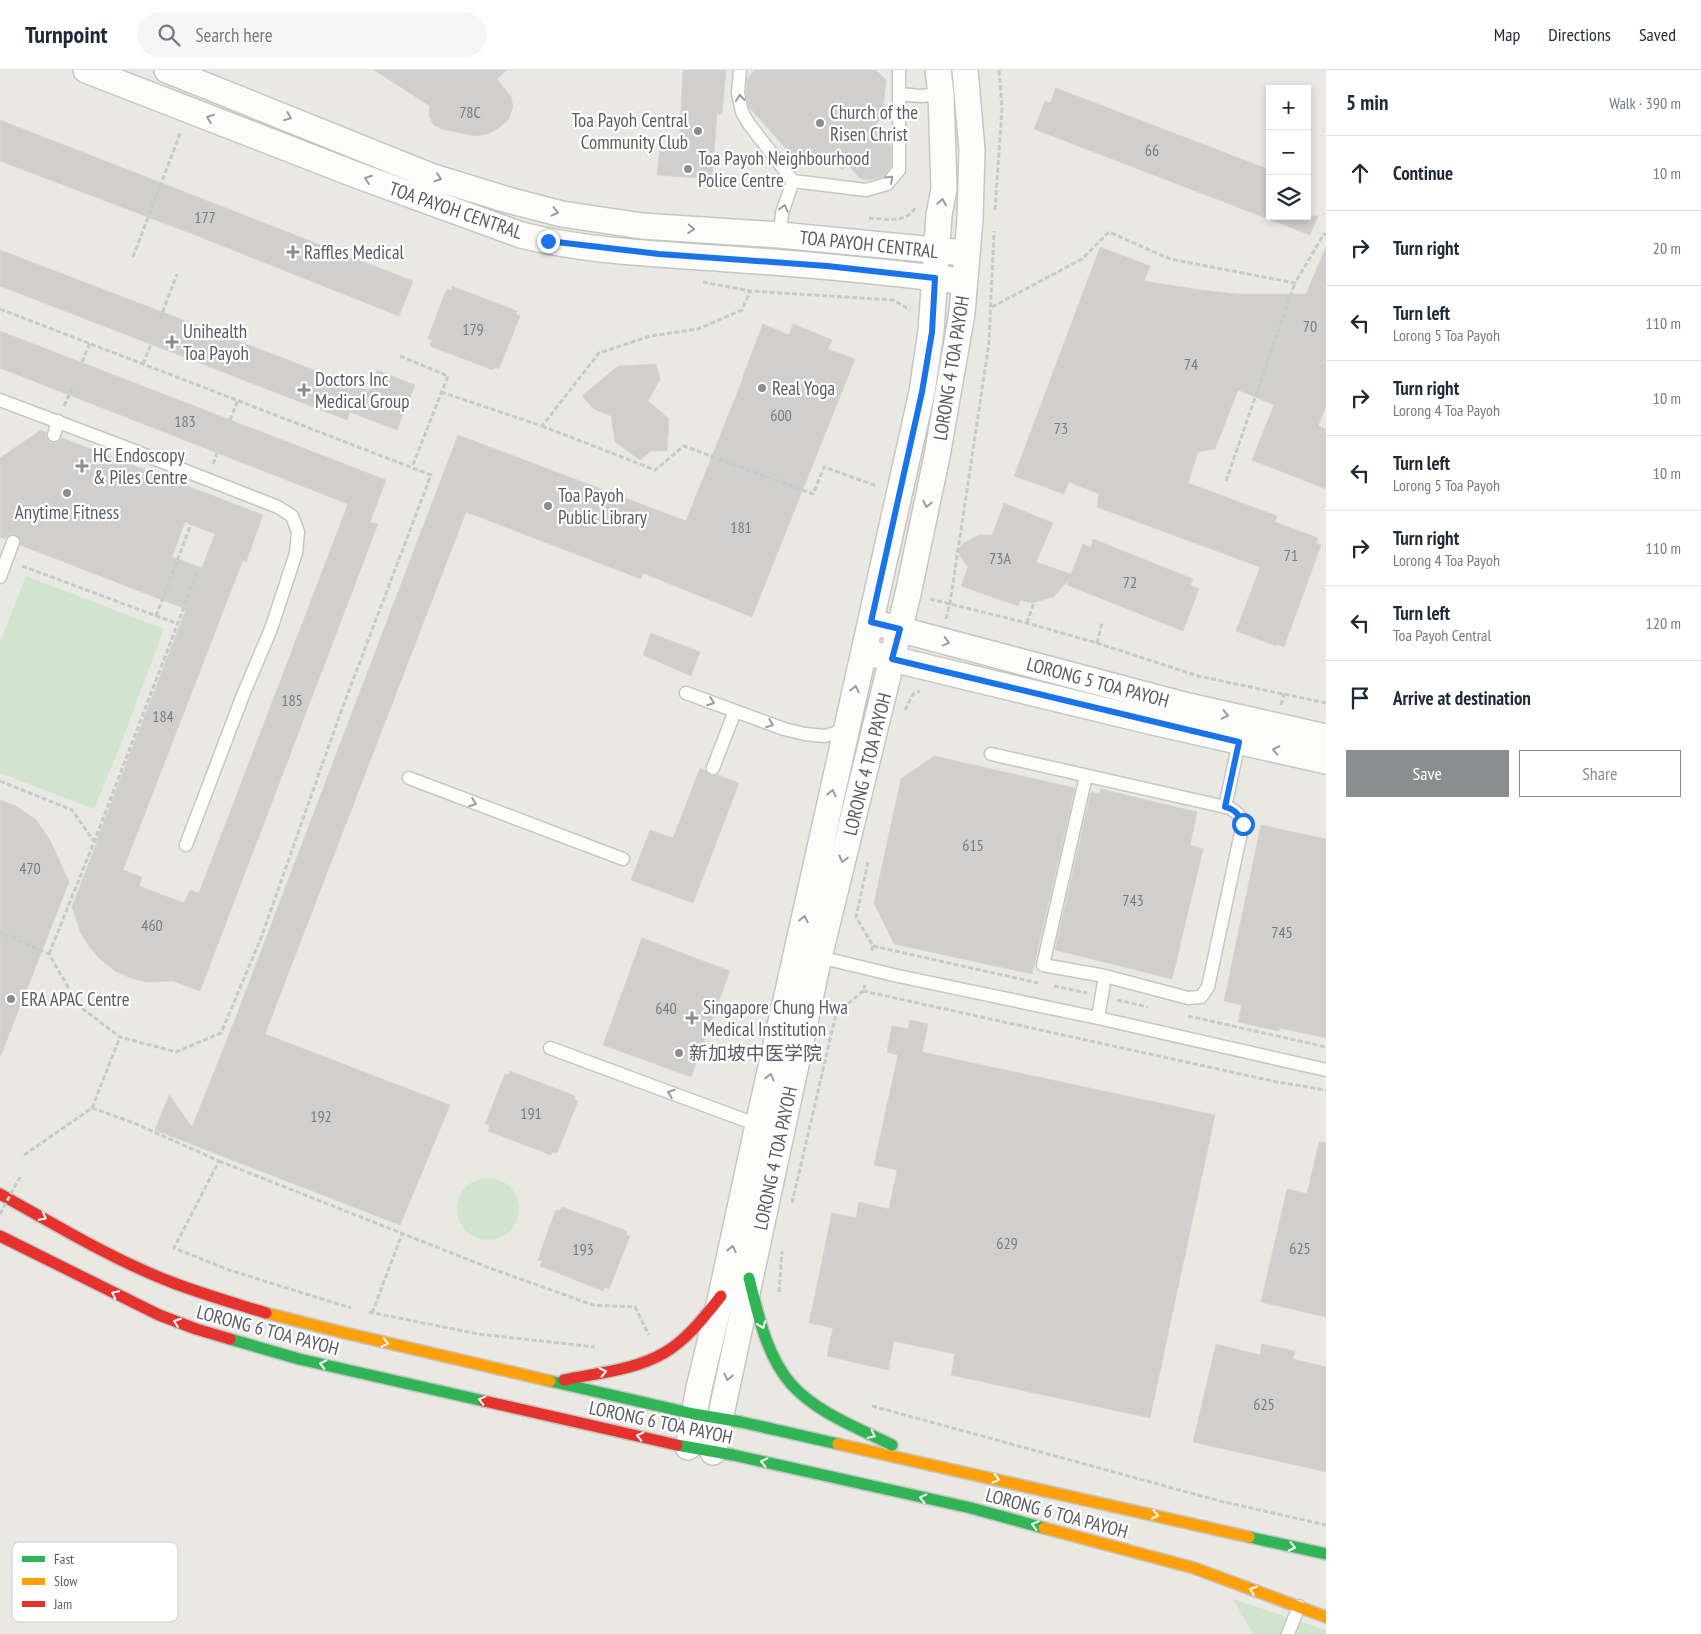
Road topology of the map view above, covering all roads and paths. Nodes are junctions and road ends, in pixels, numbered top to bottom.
1 (86, 70) edge
2 (167, 70) edge
3 (740, 70) edge
4 (899, 70) edge
5 (965, 70) edge
6 (999, 70) edge
7 (940, 82) edge
8 (899, 94) junction
9 (182, 128) dead end
10 (793, 181) junction
11 (995, 212) dead end
12 (859, 218) dead end
13 (898, 220) dead end
14 (995, 222) dead end
15 (780, 235) junction
16 (1326, 235) edge
17 (937, 251) junction
18 (967, 254) junction
19 (133, 257) dead end
20 (177, 274) dead end
21 (935, 278) junction
22 (965, 281) junction
23 (1295, 284) junction
24 (750, 291) dead end
25 (991, 307) junction
26 (0, 309) edge
27 (160, 319) dead end
28 (90, 343) junction
29 (151, 344) dead end
30 (400, 356) dead end
31 (82, 362) dead end
32 (144, 364) junction
33 (441, 392) junction
34 (0, 400) edge
35 (238, 400) junction
36 (230, 420) dead end
37 (58, 421) junction
38 (542, 426) junction
39 (54, 435) dead end
40 (412, 467) junction
41 (1226, 481) dead end
42 (881, 488) dead end
43 (191, 524) dead end
44 (13, 542) dead end
45 (5, 560) junction
46 (197, 573) dead end
47 (0, 577) edge
48 (1034, 602) dead end
49 (156, 616) junction
50 (871, 622) junction
51 (1102, 622) dead end
52 (1027, 623) junction
53 (178, 624) junction
54 (900, 629) junction
55 (1097, 643) junction
56 (864, 652) junction
57 (892, 659) junction
58 (686, 693) dead end
59 (1326, 703) edge
60 (735, 711) junction
61 (846, 727) junction
62 (1326, 737) edge
63 (1239, 742) junction
64 (991, 754) dead end
65 (1326, 761) edge
66 (713, 768) dead end
67 (1086, 776) junction
68 (409, 778) dead end
69 (0, 781) edge
70 (1225, 807) junction
71 (94, 842) junction
72 (186, 845) dead end
73 (623, 859) dead end
74 (0, 932) edge
75 (49, 954) junction
76 (819, 957) junction
77 (1105, 976) junction
78 (1098, 1018) junction
79 (120, 1037) junction
80 (550, 1048) dead end
81 (1326, 1070) edge
82 (1326, 1090) edge
83 (92, 1108) junction
84 (758, 1125) junction
85 (24, 1155) dead end
86 (219, 1161) junction
87 (20, 1177) dead end
88 (0, 1194) edge
89 (791, 1208) dead end
90 (0, 1214) edge
91 (402, 1234) junction
92 (0, 1236) edge
93 (782, 1247) dead end
94 (749, 1278) junction
95 (721, 1296) junction
96 (780, 1296) dead end
97 (355, 1309) dead end
98 (363, 1311) dead end
99 (372, 1313) junction
100 (369, 1320) dead end
101 (602, 1347) dead end
102 (659, 1356) junction
103 (555, 1382) junction
104 (866, 1404) dead end
105 (694, 1414) junction
106 (720, 1418) junction
107 (688, 1447) junction
108 (713, 1452) junction
109 (932, 1464) junction
110 (1326, 1525) edge
111 (1326, 1554) edge
112 (1299, 1606) junction
113 (1325, 1619) edge
114 (1288, 1634) edge

21 -> 1 street, TOA PAYOH CENTRAL
2 -> 15 street, TOA PAYOH CENTRAL
10 -> 3 lane
4 - 8 lane
5 - 18 street, LORONG 4 TOA PAYOH
6 - 11 path
7 - 8 lane
17 -> 7 street, LORONG 4 TOA PAYOH
10 -> 8 lane
9 - 19 path
15 -> 10 lane
12 - 13 path
14 - 25 path
15 - 17 street, TOA PAYOH CENTRAL
16 - 23 path
17 - 18 street, TOA PAYOH CENTRAL
17 - 21 street, LORONG 4 TOA PAYOH
18 - 22 street, LORONG 4 TOA PAYOH
20 - 27 path
21 - 22 street, TOA PAYOH CENTRAL
21 - 50 street, LORONG 4 TOA PAYOH
22 -> 54 street, LORONG 4 TOA PAYOH
23 - 25 path
23 - 41 path
24 - 38 path
25 - 52 path
26 - 28 path
28 - 31 path
28 - 32 path
29 - 32 path
30 - 33 path
32 - 35 path
33 - 38 path
33 - 40 path
34 - 37 lane
35 - 36 path
35 - 40 path
37 - 39 lane
37 - 72 lane
38 - 42 path
40 - 79 path
43 - 49 path
44 - 45 lane
45 - 47 lane
45 - 49 path
46 - 53 path
48 - 52 path
49 - 53 path
50 - 54 street, LORONG 5 TOA PAYOH
50 - 56 street, LORONG 4 TOA PAYOH
51 - 55 path
52 - 55 path
53 - 71 path
54 - 57 street, LORONG 4 TOA PAYOH
54 -> 62 street, LORONG 5 TOA PAYOH
55 - 59 path
56 - 57 street, LORONG 5 TOA PAYOH
61 -> 56 street, LORONG 4 TOA PAYOH
57 - 63 street, LORONG 5 TOA PAYOH
57 -> 76 street, LORONG 4 TOA PAYOH
58 -> 60 lane
60 -> 61 lane
60 - 66 lane
84 -> 61 street, LORONG 4 TOA PAYOH
65 -> 63 street, LORONG 5 TOA PAYOH
63 - 70 lane
64 - 67 lane
67 - 70 lane
67 - 77 lane
68 -> 73 lane
69 - 71 path
70 - 77 lane
71 - 75 path
74 - 75 path
75 - 79 path
76 - 78 lane
76 - 94 street, LORONG 4 TOA PAYOH
77 - 78 lane
78 - 81 lane
79 - 83 path
84 -> 80 lane
82 - 89 path
83 - 85 path
83 - 86 path
95 -> 84 street, LORONG 4 TOA PAYOH
86 - 91 path
86 - 97 path
87 - 90 path, bridge
88 -> 103 main road, LORONG 6 TOA PAYOH
91 - 99 path
91 - 102 path
107 -> 92 main road, LORONG 6 TOA PAYOH
93 - 96 path
94 -> 106 street, LORONG 4 TOA PAYOH
94 -> 109 main road
95 - 102 main road
95 - 105 street, LORONG 4 TOA PAYOH
98 - 99 path
99 - 100 path
99 - 101 path
103 -> 102 main road
103 - 105 main road, LORONG 6 TOA PAYOH
104 - 110 path
105 - 106 main road, LORONG 6 TOA PAYOH
105 - 107 street, LORONG 4 TOA PAYOH
106 - 108 street, LORONG 4 TOA PAYOH
106 - 109 main road, LORONG 6 TOA PAYOH
107 - 108 main road, LORONG 6 TOA PAYOH
112 -> 108 main road, LORONG 6 TOA PAYOH
109 -> 111 main road, LORONG 6 TOA PAYOH
112 - 113 main road, LORONG 6 TOA PAYOH
112 - 114 lane

